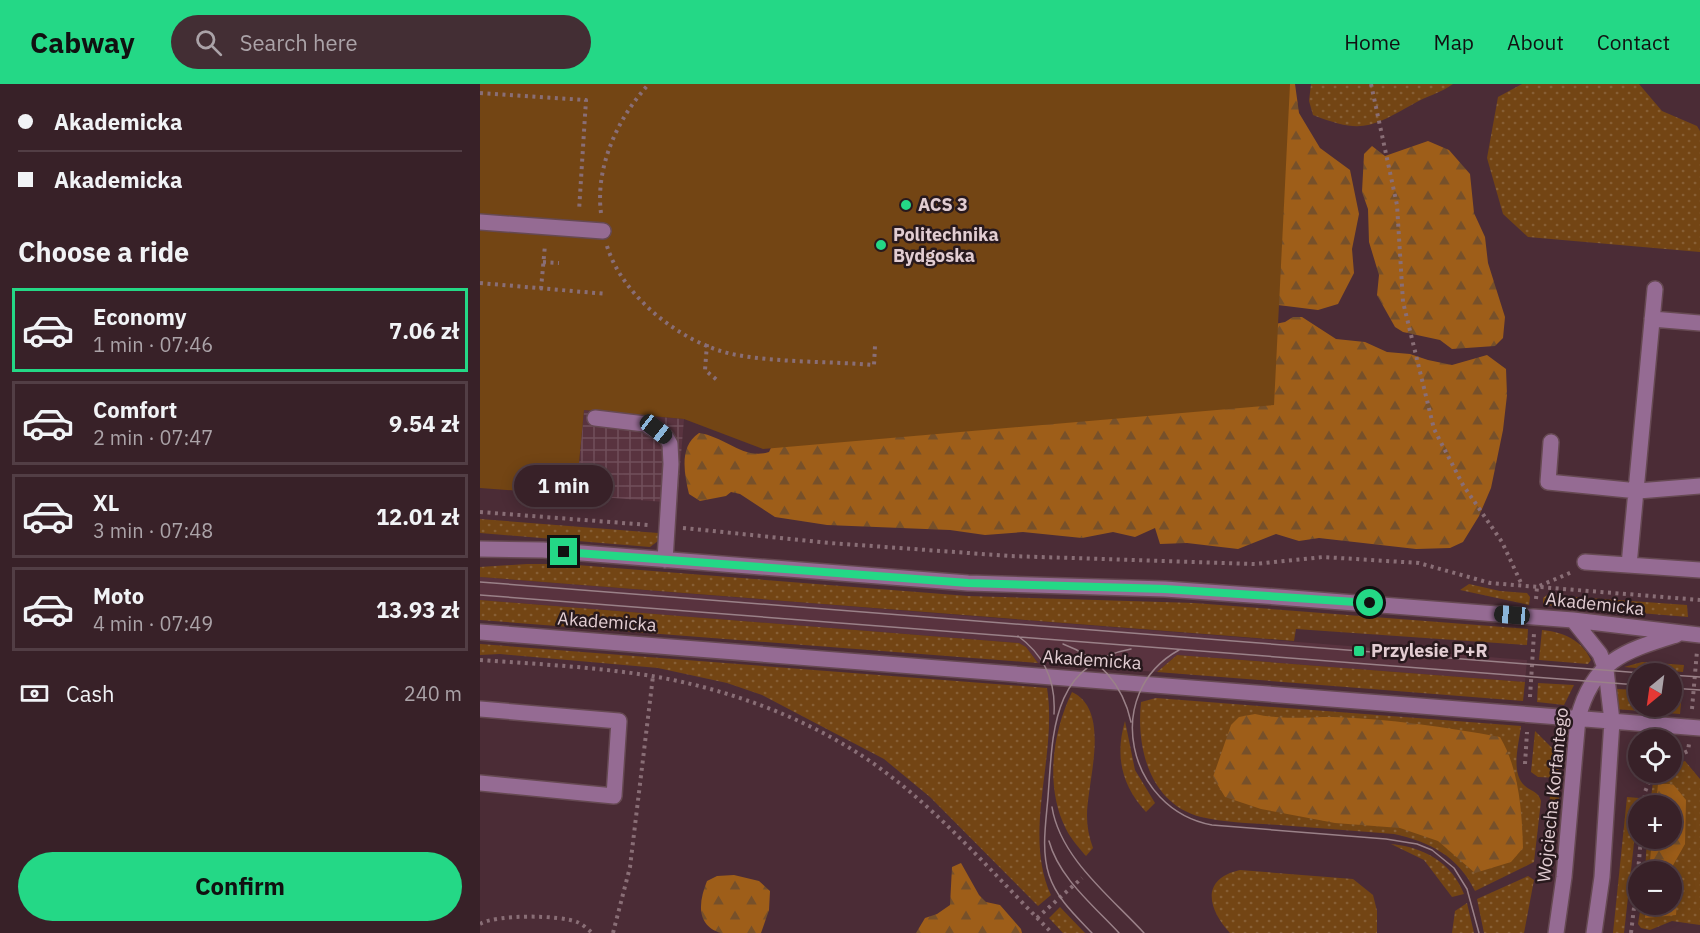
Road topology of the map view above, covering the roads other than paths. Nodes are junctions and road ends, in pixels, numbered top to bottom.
1 (480, 222) edge
2 (603, 231) road end
3 (1655, 289) dead end
4 (1652, 319) junction
5 (1700, 323) edge
6 (595, 418) dead end
7 (1551, 442) dead end
8 (1700, 486) edge
9 (1638, 491) junction
10 (480, 549) edge
11 (665, 560) junction
12 (1585, 562) road end
13 (1629, 565) junction
14 (1700, 570) edge
15 (1573, 620) junction
16 (480, 632) edge
17 (1681, 633) junction
18 (1699, 634) edge
19 (1605, 667) junction
20 (480, 709) edge
21 (1578, 718) junction
22 (1612, 721) junction
23 (1695, 727) edge
24 (480, 783) edge
25 (1556, 933) edge
26 (1594, 933) edge

1 - 2 street
3 - 4 street
4 - 5 street
4 - 9 street
6 - 11 street
7 - 9 street
8 - 9 street
9 - 13 street
10 - 11 street, Akademicka
11 - 15 street, Akademicka
12 - 13 street
13 - 14 street
15 - 17 street, Akademicka
15 - 19 street
16 - 21 street, Akademicka
17 - 18 street, Akademicka
17 - 19 street, Wojciecha Korfantego
19 - 21 street, Wojciecha Korfantego
19 - 22 street
20 - 24 street
21 - 22 street, Akademicka
21 - 25 street, Wojciecha Korfantego
22 - 23 street, Akademicka
22 - 26 street

